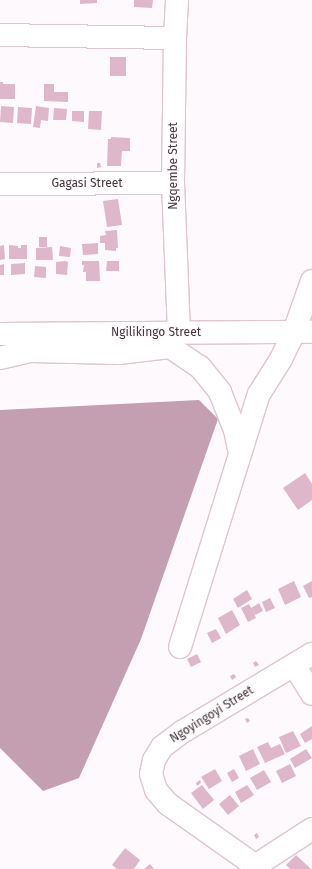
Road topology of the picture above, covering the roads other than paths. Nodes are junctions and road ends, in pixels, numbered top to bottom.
1 (177, 0) edge
2 (0, 35) edge
3 (175, 38) junction
4 (173, 183) junction
5 (0, 184) edge
6 (312, 281) edge
7 (179, 332) junction
8 (303, 332) edge
9 (0, 334) edge
10 (0, 358) edge
11 (240, 453) junction
12 (180, 647) dead end
13 (303, 660) edge
14 (312, 694) edge
15 (312, 829) edge
16 (257, 867) edge

1 - 3 street, Ngqembe Street
2 - 3 street
3 - 4 street, Ngqembe Street
4 - 5 street, Gagasi Street
4 - 7 street, Ngqembe Street
6 - 8 street
7 - 8 street, Ngilikingo Street
7 - 9 street, Ngilikingo Street
8 - 11 street
10 - 11 street
11 - 12 street
13 - 14 street
13 - 16 street, Ngoyingoyi Street
15 - 16 street

